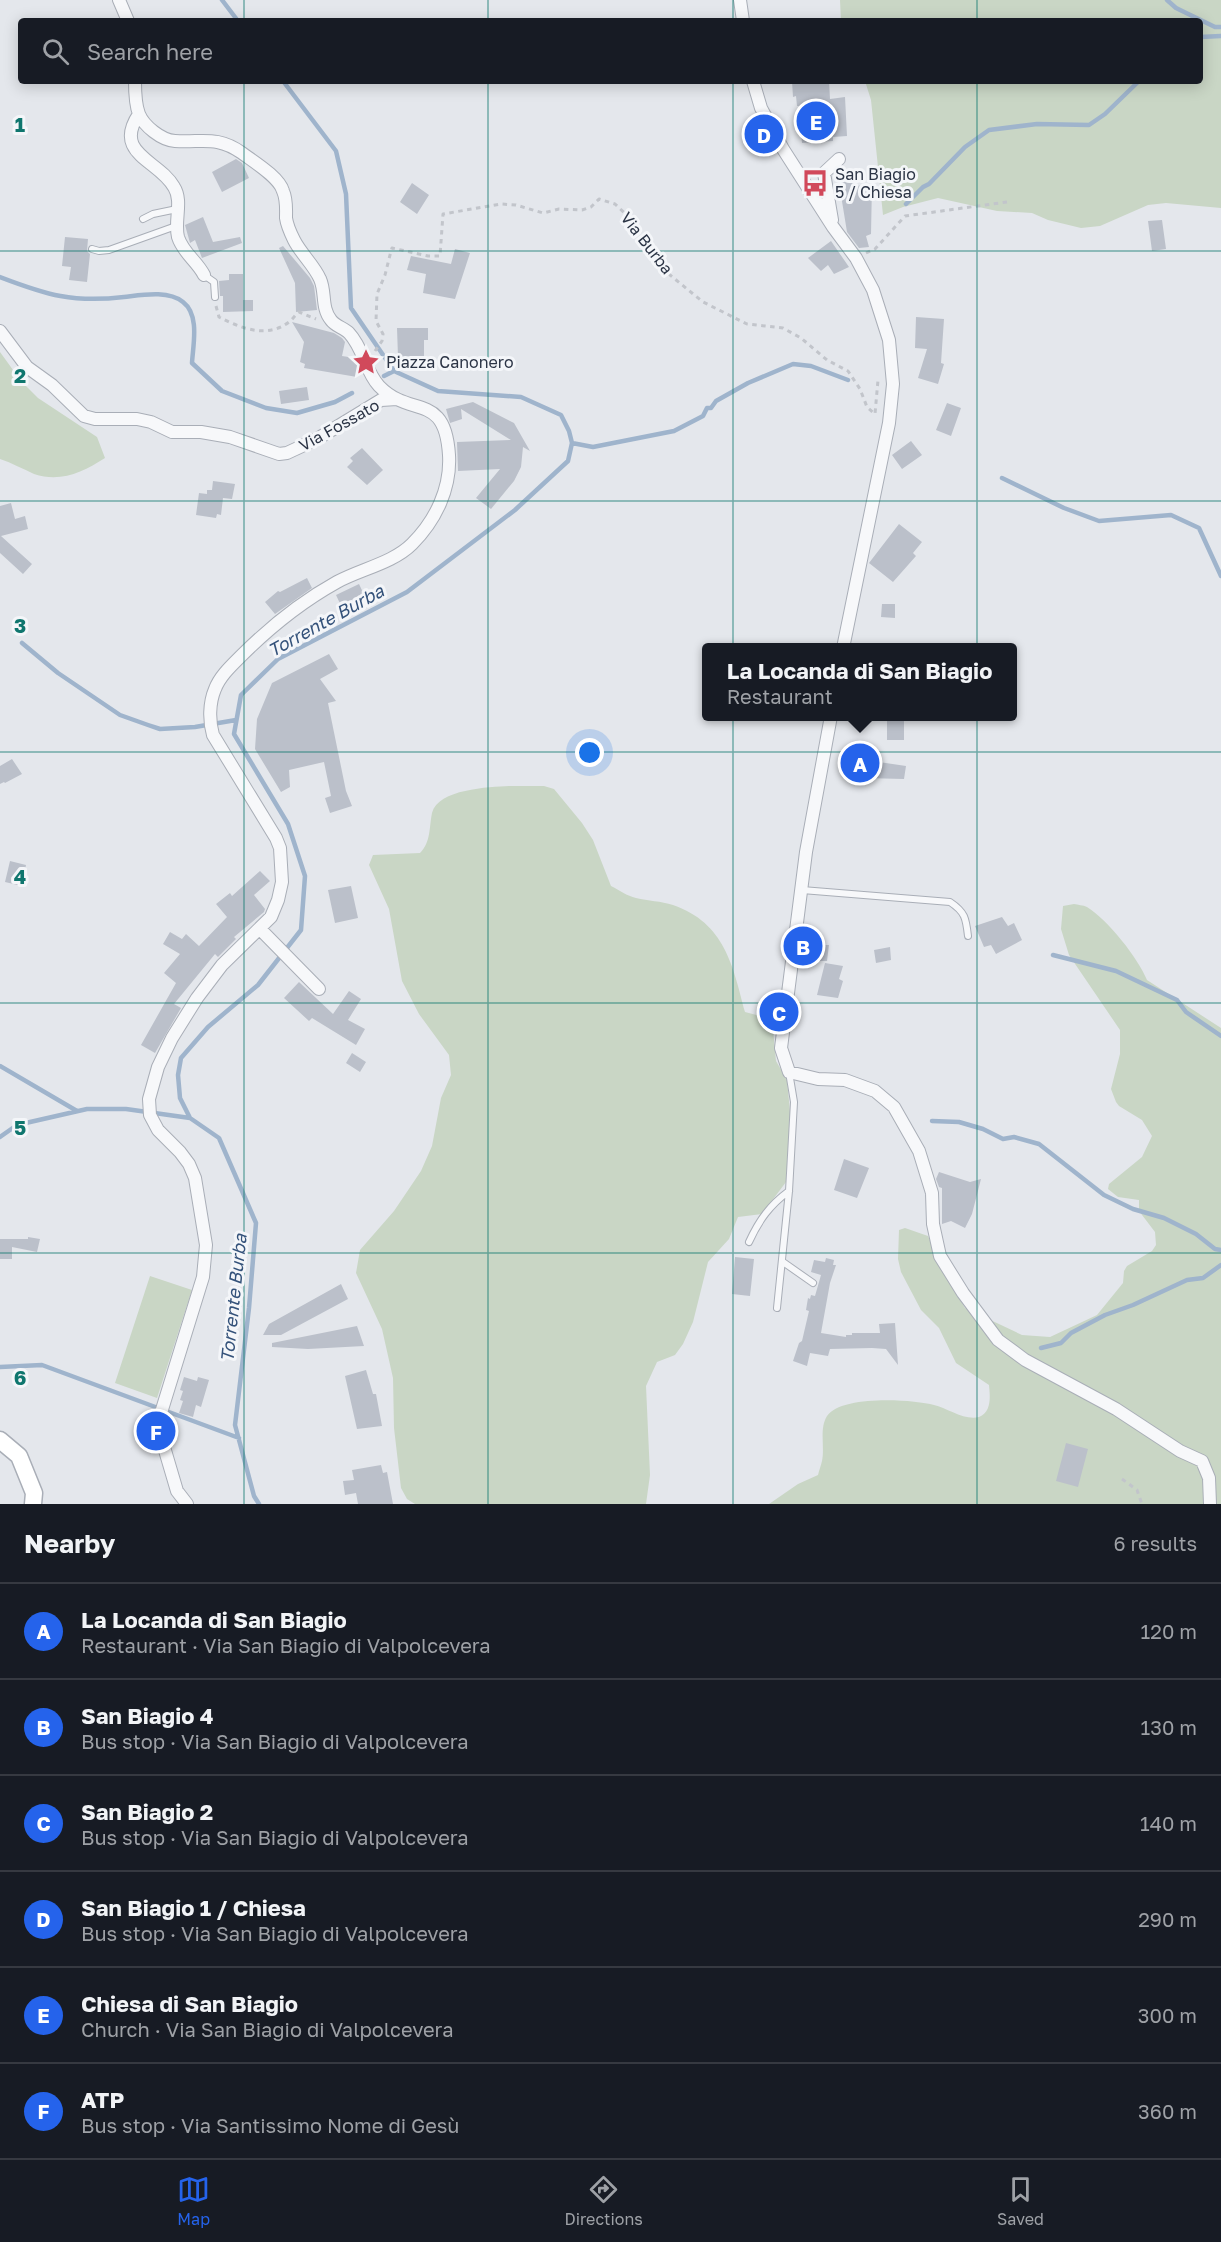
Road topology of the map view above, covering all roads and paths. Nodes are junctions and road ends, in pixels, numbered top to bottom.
1 (119, 0) edge
2 (740, 0) edge
3 (127, 18) edge
4 (742, 18) edge
5 (135, 84) edge
6 (754, 84) edge
7 (139, 114) junction
8 (839, 159) dead end
9 (1007, 202) dead end
10 (177, 209) junction
11 (143, 219) dead end
12 (177, 226) junction
13 (833, 227) junction
14 (92, 249) dead end
15 (856, 258) junction
16 (205, 271) joint
17 (215, 297) joint
18 (332, 322) junction
19 (0, 331) edge
20 (382, 341) dead end
21 (879, 375) dead end
22 (401, 400) junction
23 (844, 643) edge
24 (830, 721) edge
25 (802, 891) junction
26 (260, 929) junction
27 (968, 936) dead end
28 (319, 989) dead end
29 (789, 1072) junction
30 (789, 1191) junction
31 (749, 1242) dead end
32 (783, 1262) junction
33 (813, 1283) dead end
34 (777, 1308) dead end
35 (0, 1440) edge
36 (1122, 1479) dead end
37 (33, 1504) edge
38 (187, 1504) edge
39 (1142, 1504) edge
40 (1210, 1504) edge

1 - 3 street
2 - 4 street
5 - 7 street
6 - 13 street
7 - 10 street
7 - 18 street
8 - 13 street
9 - 15 path
10 - 11 lane
10 - 12 street
12 - 14 lane
12 - 16 street
13 - 15 street
15 - 23 street
16 - 17 lane
17 - 18 path
18 - 22 street
19 - 22 street, Via Fossato
20 - 21 path, Via Burba
22 - 26 street
24 - 25 street
25 - 27 lane
25 - 29 street
26 - 28 street
26 - 38 street
29 - 30 lane
29 - 40 street
30 - 31 lane
30 - 32 lane
32 - 33 lane
32 - 34 lane
35 - 37 main road
36 - 39 path

